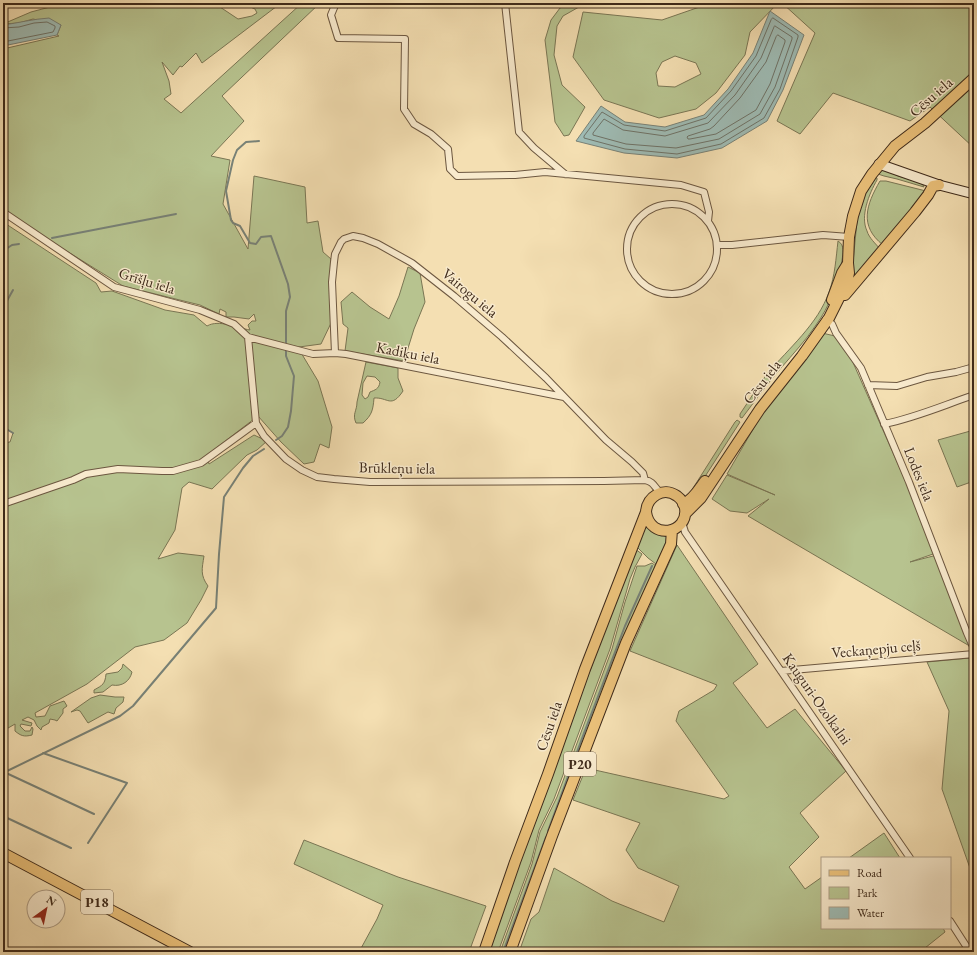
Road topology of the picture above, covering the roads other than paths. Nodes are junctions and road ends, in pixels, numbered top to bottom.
1 (336, 3) edge
2 (504, 3) edge
3 (974, 78) edge
4 (880, 164) junction
5 (565, 174) junction
6 (939, 185) junction
7 (974, 193) edge
8 (3, 212) edge
9 (708, 221) junction
10 (849, 237) junction
11 (717, 244) junction
12 (848, 263) junction
13 (834, 308) junction
14 (826, 319) junction
15 (248, 337) junction
16 (335, 353) junction
17 (974, 367) edge
18 (868, 385) junction
19 (974, 396) edge
20 (564, 397) junction
21 (256, 423) junction
22 (884, 424) junction
23 (646, 480) junction
24 (657, 494) junction
25 (3, 504) edge
26 (684, 504) junction
27 (646, 512) junction
28 (679, 524) junction
29 (974, 649) edge
30 (974, 654) edge
31 (781, 670) junction
32 (3, 853) edge
33 (909, 857) edge
34 (951, 923) edge
35 (190, 952) edge
36 (484, 952) edge
37 (510, 952) edge
38 (970, 952) edge

1 - 5 street
2 - 5 street
3 - 4 main road, Cēsu iela
4 - 6 main road
4 - 10 main road, Cēsu iela
5 - 9 street
6 - 7 main road
6 - 13 main road
8 - 15 street, Grīšļu iela
9 - 11 street
9 - 11 street
10 - 11 street
10 - 12 main road, Cēsu iela
12 - 13 main road, Cēsu iela
12 - 14 main road, Cēsu iela
13 - 14 main road, Cēsu iela
14 - 18 street, Lodes iela
14 - 26 main road, Cēsu iela
14 - 28 main road, Cēsu iela
15 - 16 street, Kadiķu iela
15 - 21 street, Brūkleņu iela
16 - 20 street, Kadiķu iela
16 - 20 street, Vairogu iela
17 - 18 street
18 - 22 street, Lodes iela
19 - 22 street
20 - 23 street, Vairogu iela
21 - 23 street, Brūkleņu iela
21 - 25 street
22 - 29 street, Lodes iela
23 - 24 street
24 - 26 main road
24 - 27 main road, Cēsu iela
26 - 28 main road
27 - 28 main road
27 - 36 main road, Cēsu iela / P20
28 - 31 street, Kauguri-Ozolkalni
28 - 37 main road, P20
30 - 31 street, Veckaņepju ceļš
31 - 33 street, Kauguri-Ozolkalni
32 - 35 main road, P18
34 - 38 street

